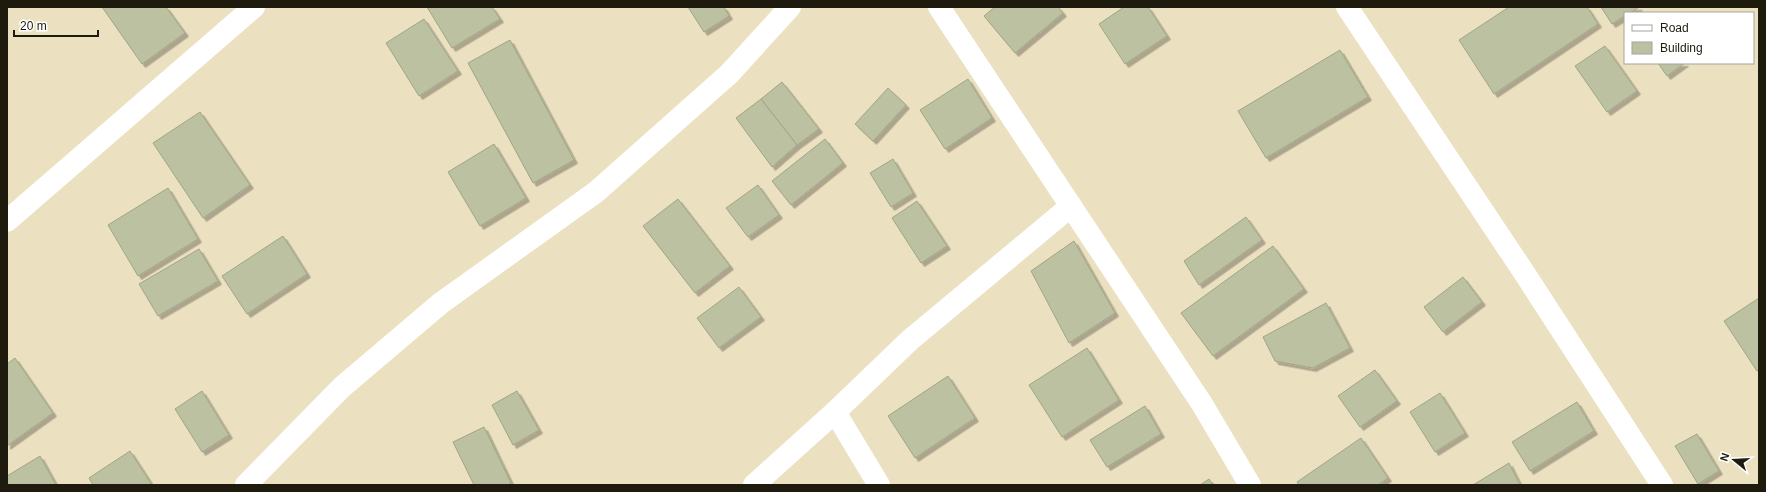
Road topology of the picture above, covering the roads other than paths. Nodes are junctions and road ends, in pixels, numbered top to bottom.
1 (254, 7) edge
2 (790, 7) edge
3 (939, 7) edge
4 (1347, 7) edge
5 (1071, 206) junction
6 (7, 221) edge
7 (835, 412) junction
8 (246, 485) edge
9 (754, 485) edge
10 (879, 485) edge
11 (1250, 485) edge
12 (1662, 485) edge

1 - 6 street
2 - 8 street
3 - 5 street
4 - 12 street
5 - 7 street
5 - 11 street
7 - 9 street
7 - 10 street

